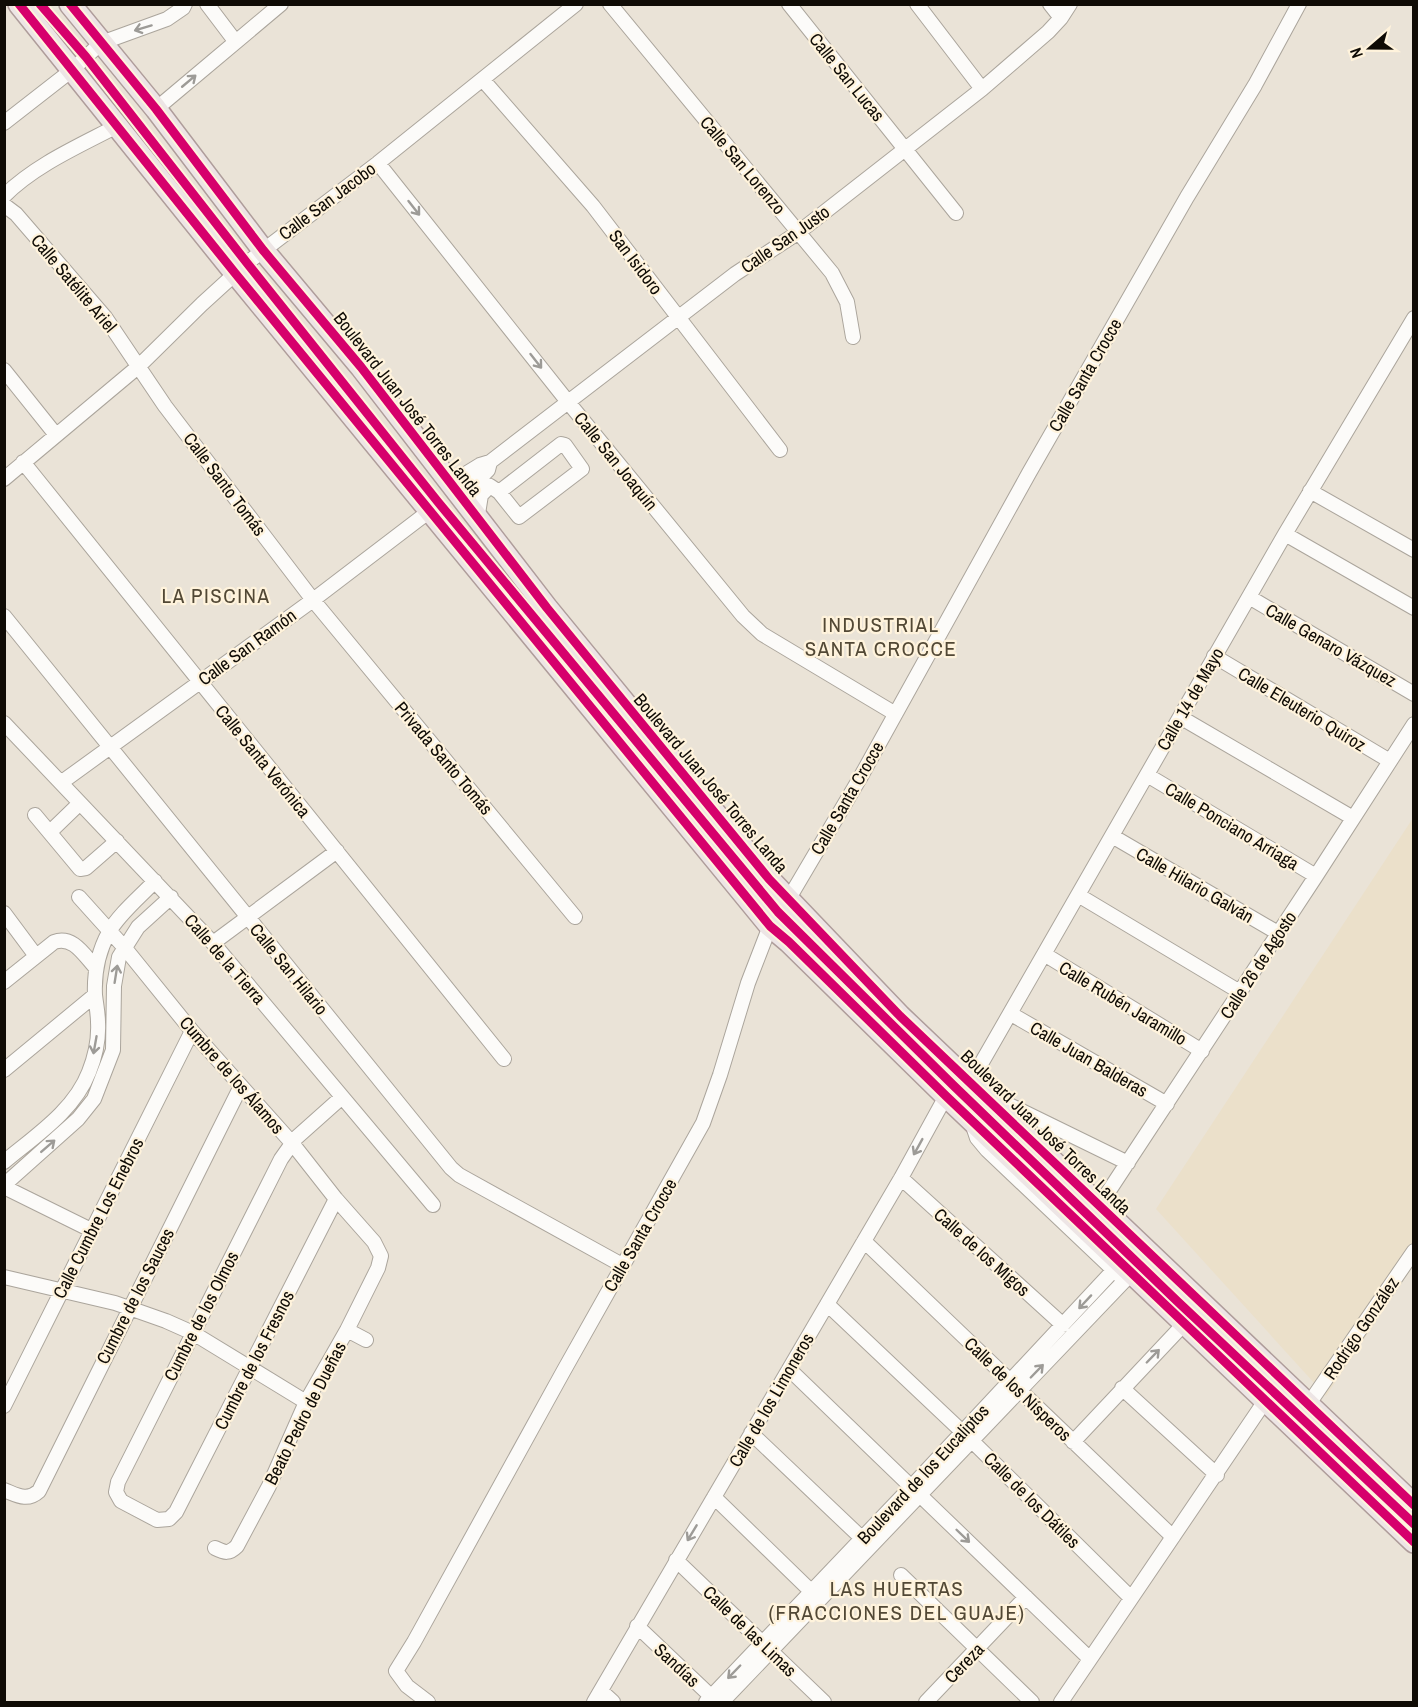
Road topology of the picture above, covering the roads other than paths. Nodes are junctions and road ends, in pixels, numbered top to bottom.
1 (19, 4) edge
2 (70, 4) edge
3 (185, 4) edge
4 (207, 4) edge
5 (281, 4) edge
6 (576, 4) edge
7 (610, 4) edge
8 (789, 4) edge
9 (917, 4) edge
10 (1050, 4) edge
11 (1071, 4) edge
12 (1296, 6) edge
13 (1061, 18) junction
14 (235, 41) junction
15 (101, 43) junction
16 (72, 70) junction
17 (483, 80) junction
18 (982, 89) junction
19 (156, 109) junction
20 (4, 123) edge
21 (117, 126) junction
22 (906, 149) junction
23 (378, 163) junction
24 (4, 195) edge
25 (4, 205) edge
26 (956, 213) dead end
27 (799, 232) junction
28 (263, 250) junction
29 (235, 273) junction
30 (678, 318) junction
31 (1413, 318) edge
32 (853, 337) dead end
33 (139, 366) junction
34 (4, 370) edge
35 (568, 402) junction
36 (56, 435) junction
37 (780, 450) dead end
38 (24, 462) junction
39 (4, 479) edge
40 (454, 491) junction
41 (1310, 491) junction
42 (500, 492) junction
43 (431, 510) junction
44 (477, 520) junction
45 (1285, 534) junction
46 (1413, 550) edge
47 (1249, 597) junction
48 (313, 600) junction
49 (1413, 608) edge
50 (4, 616) edge
51 (1214, 657) junction
52 (199, 682) junction
53 (1413, 694) edge
54 (894, 713) junction
55 (1180, 717) junction
56 (4, 723) edge
57 (1413, 723) edge
58 (111, 747) junction
59 (1390, 761) junction
60 (1147, 775) junction
61 (62, 782) junction
62 (80, 803) junction
63 (35, 815) dead end
64 (1353, 818) junction
65 (50, 832) junction
66 (1112, 836) junction
67 (117, 841) junction
68 (337, 850) junction
69 (1316, 876) junction
70 (155, 881) junction
71 (1078, 895) junction
72 (79, 897) dead end
73 (171, 897) junction
74 (788, 900) junction
75 (4, 913) edge
76 (247, 917) junction
77 (575, 917) dead end
78 (770, 926) junction
79 (110, 930) junction
80 (1278, 933) junction
81 (213, 943) junction
82 (124, 947) junction
83 (1044, 954) junction
84 (36, 956) junction
85 (96, 968) junction
86 (4, 982) edge
87 (1239, 992) junction
88 (95, 995) junction
89 (1011, 1014) junction
90 (192, 1031) junction
91 (1202, 1051) junction
92 (504, 1059) dead end
93 (4, 1070) edge
94 (241, 1086) junction
95 (973, 1086) junction
96 (946, 1096) junction
97 (342, 1097) junction
98 (1167, 1104) junction
99 (292, 1143) junction
100 (4, 1162) edge
101 (1128, 1163) junction
102 (901, 1178) junction
103 (4, 1186) edge
104 (336, 1199) junction
105 (433, 1205) dead end
106 (1099, 1206) junction
107 (91, 1230) junction
108 (864, 1241) junction
109 (1144, 1249) junction
110 (1413, 1251) edge
111 (381, 1256) joint
112 (622, 1265) junction
113 (1123, 1272) junction
114 (4, 1277) edge
115 (62, 1290) junction
116 (827, 1305) junction
117 (129, 1308) junction
118 (1184, 1324) junction
119 (1063, 1325) junction
120 (347, 1330) junction
121 (193, 1334) junction
122 (366, 1340) dead end
123 (250, 1369) junction
124 (789, 1369) junction
125 (1015, 1386) junction
126 (1122, 1388) junction
127 (1265, 1401) junction
128 (306, 1402) junction
129 (1308, 1405) junction
130 (4, 1406) edge
131 (751, 1432) junction
132 (967, 1436) junction
133 (1073, 1442) junction
134 (1217, 1475) junction
135 (4, 1490) edge
136 (916, 1491) junction
137 (714, 1497) junction
138 (1413, 1505) edge
139 (169, 1519) joint
140 (1173, 1537) junction
141 (1413, 1542) edge
142 (867, 1543) junction
143 (215, 1548) dead end
144 (676, 1560) junction
145 (901, 1575) dead end
146 (815, 1596) junction
147 (1026, 1597) junction
148 (1130, 1597) junction
149 (637, 1626) junction
150 (767, 1647) junction
151 (976, 1650) junction
152 (1090, 1659) junction
153 (597, 1697) edge
154 (714, 1701) edge
155 (428, 1702) edge
156 (613, 1702) edge
157 (824, 1702) edge
158 (927, 1702) edge
159 (1032, 1702) edge
160 (1060, 1702) edge

1 - 16 main road
2 - 15 main road, Boulevard Juan José Torres Landa
3 -> 15 street
4 - 14 street
5 - 14 street
6 - 17 street, Calle San Jacobo
7 - 27 street, Calle San Lorenzo
8 - 22 street, Calle San Lucas
9 - 18 street
10 - 13 street
11 - 13 street, Calle San Justo
12 - 54 street, Calle Santa Crocce
13 - 18 street, Calle San Justo
19 -> 14 street
15 - 16 street
15 - 19 main road, Boulevard Juan José Torres Landa
16 - 20 street
16 - 21 main road
17 - 23 street, Calle San Jacobo
17 - 30 street, San Isidoro
18 - 22 street, Calle San Justo
19 - 28 main road, Boulevard Juan José Torres Landa
21 - 24 street
21 - 29 main road
22 - 26 street, Calle San Lucas
22 - 27 street, Calle San Justo
23 - 28 street, Calle San Jacobo
23 -> 35 street, Calle San Joaquín
25 - 33 street, Calle Satélite Ariel
27 - 30 street, Calle San Justo
27 - 32 street, Calle San Lorenzo
28 - 29 street, Calle San Jacobo
28 - 40 main road, Boulevard Juan José Torres Landa
29 - 33 street, Calle San Jacobo
29 - 43 main road
30 - 35 street, Calle San Justo
30 - 37 street, San Isidoro
31 - 41 street, Calle 14 de Mayo
33 - 36 street, Calle San Jacobo
33 - 48 street, Calle Santo Tomás
34 - 36 street
35 - 40 street, Calle San Justo
35 - 54 street, Calle San Joaquín
36 - 38 street, Calle San Jacobo
38 - 39 street, Calle San Jacobo
38 - 52 street, Calle Santa Verónica
40 - 44 main road, Boulevard Juan José Torres Landa
41 - 45 street, Calle 14 de Mayo
41 - 46 street
42 - 42 street
42 - 44 street
43 - 48 street, Calle San Ramón
43 - 78 main road
44 - 74 main road, Boulevard Juan José Torres Landa
45 - 47 street, Calle 14 de Mayo
45 - 49 street
47 - 51 street, Calle 14 de Mayo
47 - 53 street, Calle Genaro Vázquez
48 - 52 street, Calle San Ramón
48 - 77 street, Privada Santo Tomás
50 - 58 street, Calle San Hilario
51 - 55 street, Calle 14 de Mayo
51 - 59 street, Calle Eleuterio Quiroz
52 - 58 street, Calle San Ramón
52 - 68 street, Calle Santa Verónica
54 - 74 street, Calle Santa Crocce
55 - 60 street, Calle 14 de Mayo
55 - 64 street
56 - 61 street, Calle de la Tierra
57 - 59 street, Calle 26 de Agosto
58 - 61 street, Calle San Ramón
58 - 76 street, Calle San Hilario
59 - 64 street, Calle 26 de Agosto
60 - 66 street, Calle 14 de Mayo
60 - 69 street, Calle Ponciano Arriaga
61 - 62 street, Calle de la Tierra
62 - 65 street
62 - 67 street, Calle de la Tierra
63 - 65 street
64 - 69 street, Calle 26 de Agosto
65 - 67 street
66 - 71 street, Calle 14 de Mayo
66 - 80 street, Calle Hilario Galván
67 - 70 street, Calle de la Tierra
68 - 76 street
68 - 92 street, Calle Santa Verónica
69 - 80 street, Calle 26 de Agosto
70 - 73 street, Calle de la Tierra
70 - 79 street
71 - 83 street, Calle 14 de Mayo
71 - 87 street
72 - 79 street, Cumbre de los Álamos
73 - 81 street, Calle de la Tierra
73 - 82 street
74 - 78 street, Calle Santa Crocce
74 - 95 main road, Boulevard Juan José Torres Landa
75 - 84 street
76 - 81 street
76 - 112 street, Calle San Hilario
78 - 96 main road
78 - 112 street, Calle Santa Crocce
79 - 82 street, Cumbre de los Álamos
79 - 85 street
80 - 87 street, Calle 26 de Agosto
81 - 97 street, Calle de la Tierra
82 - 90 street, Cumbre de los Álamos
103 -> 82 street
83 - 89 street, Calle 14 de Mayo
83 - 91 street, Calle Rubén Jaramillo
84 - 85 street
84 - 86 street
85 - 88 street
87 - 91 street, Calle 26 de Agosto
88 - 93 street
88 -> 100 street
89 - 95 street, Calle 14 de Mayo
89 - 98 street, Calle Juan Balderas
90 - 94 street, Cumbre de los Álamos
90 - 107 street, Calle Cumbre Los Enebros
91 - 98 street, Calle 26 de Agosto
94 - 99 street, Cumbre de los Álamos
94 - 117 street, Cumbre de los Sauces
95 - 101 street
95 - 106 main road, Boulevard Juan José Torres Landa
96 -> 102 street, Calle de los Limoneros
96 - 113 main road
97 - 99 street, Cumbre de los Olmos
97 - 105 street, Calle de la Tierra
98 - 101 street, Calle 26 de Agosto
99 - 104 street, Cumbre de los Álamos
99 - 121 street, Cumbre de los Olmos
101 - 106 street, Calle 26 de Agosto
102 - 108 street, Calle de los Limoneros
102 - 119 street, Calle de los Migos
103 - 107 street
104 - 111 street, Cumbre de los Álamos
104 - 123 street, Cumbre de los Fresnos
106 - 109 main road, Boulevard Juan José Torres Landa
107 - 115 street, Calle Cumbre Los Enebros
108 - 116 street, Calle de los Limoneros
108 - 125 street, Calle de los Nísperos
109 - 113 street, Boulevard de los Eucaliptos
109 - 129 main road, Boulevard Juan José Torres Landa
110 - 129 street, Rodrigo González
111 - 120 street, Beato Pedro de Dueñas
112 - 155 street, Calle Santa Crocce
113 - 118 main road
113 -> 119 street, Boulevard de los Eucaliptos
125 -> 113 street, Boulevard de los Eucaliptos
114 - 115 street
115 - 117 street
115 - 130 street, Calle Cumbre Los Enebros
116 - 124 street, Calle de los Limoneros
116 - 132 street, Calle de los Dátiles
117 - 121 street
117 - 135 street, Cumbre de los Sauces
126 -> 118 street
118 - 127 main road
119 - 125 street, Boulevard de los Eucaliptos
120 - 122 street
120 - 128 street, Beato Pedro de Dueñas
121 - 123 street
121 - 139 street, Cumbre de los Olmos
123 - 128 street
123 - 139 street, Cumbre de los Fresnos
124 - 131 street, Calle de los Limoneros
124 - 136 street
125 - 132 street, Boulevard de los Eucaliptos
125 - 133 street, Calle de los Nísperos
126 - 133 street
126 - 134 street
127 - 134 street
127 - 141 main road
128 - 143 street, Beato Pedro de Dueñas
129 - 138 main road, Boulevard Juan José Torres Landa
131 - 137 street, Calle de los Limoneros
131 - 142 street
132 - 136 street, Boulevard de los Eucaliptos
132 - 148 street, Calle de los Dátiles
133 - 140 street, Calle de los Nísperos
134 - 140 street
136 - 142 street, Boulevard de los Eucaliptos
136 -> 147 street
137 -> 144 street, Calle de los Limoneros
137 - 146 street
140 - 148 street
142 - 146 street, Boulevard de los Eucaliptos
144 - 149 street, Calle de los Limoneros
144 - 150 street, Calle de las Limas
145 - 151 street
146 - 150 street, Boulevard de los Eucaliptos
147 - 151 street, Cereza
147 - 152 street
148 - 152 street
149 - 153 street, Calle de los Limoneros
149 - 154 street, Sandías
150 - 154 street, Boulevard de los Eucaliptos
150 - 157 street, Calle de las Limas
151 - 158 street, Cereza
151 - 159 street
152 - 160 street
153 - 156 street

